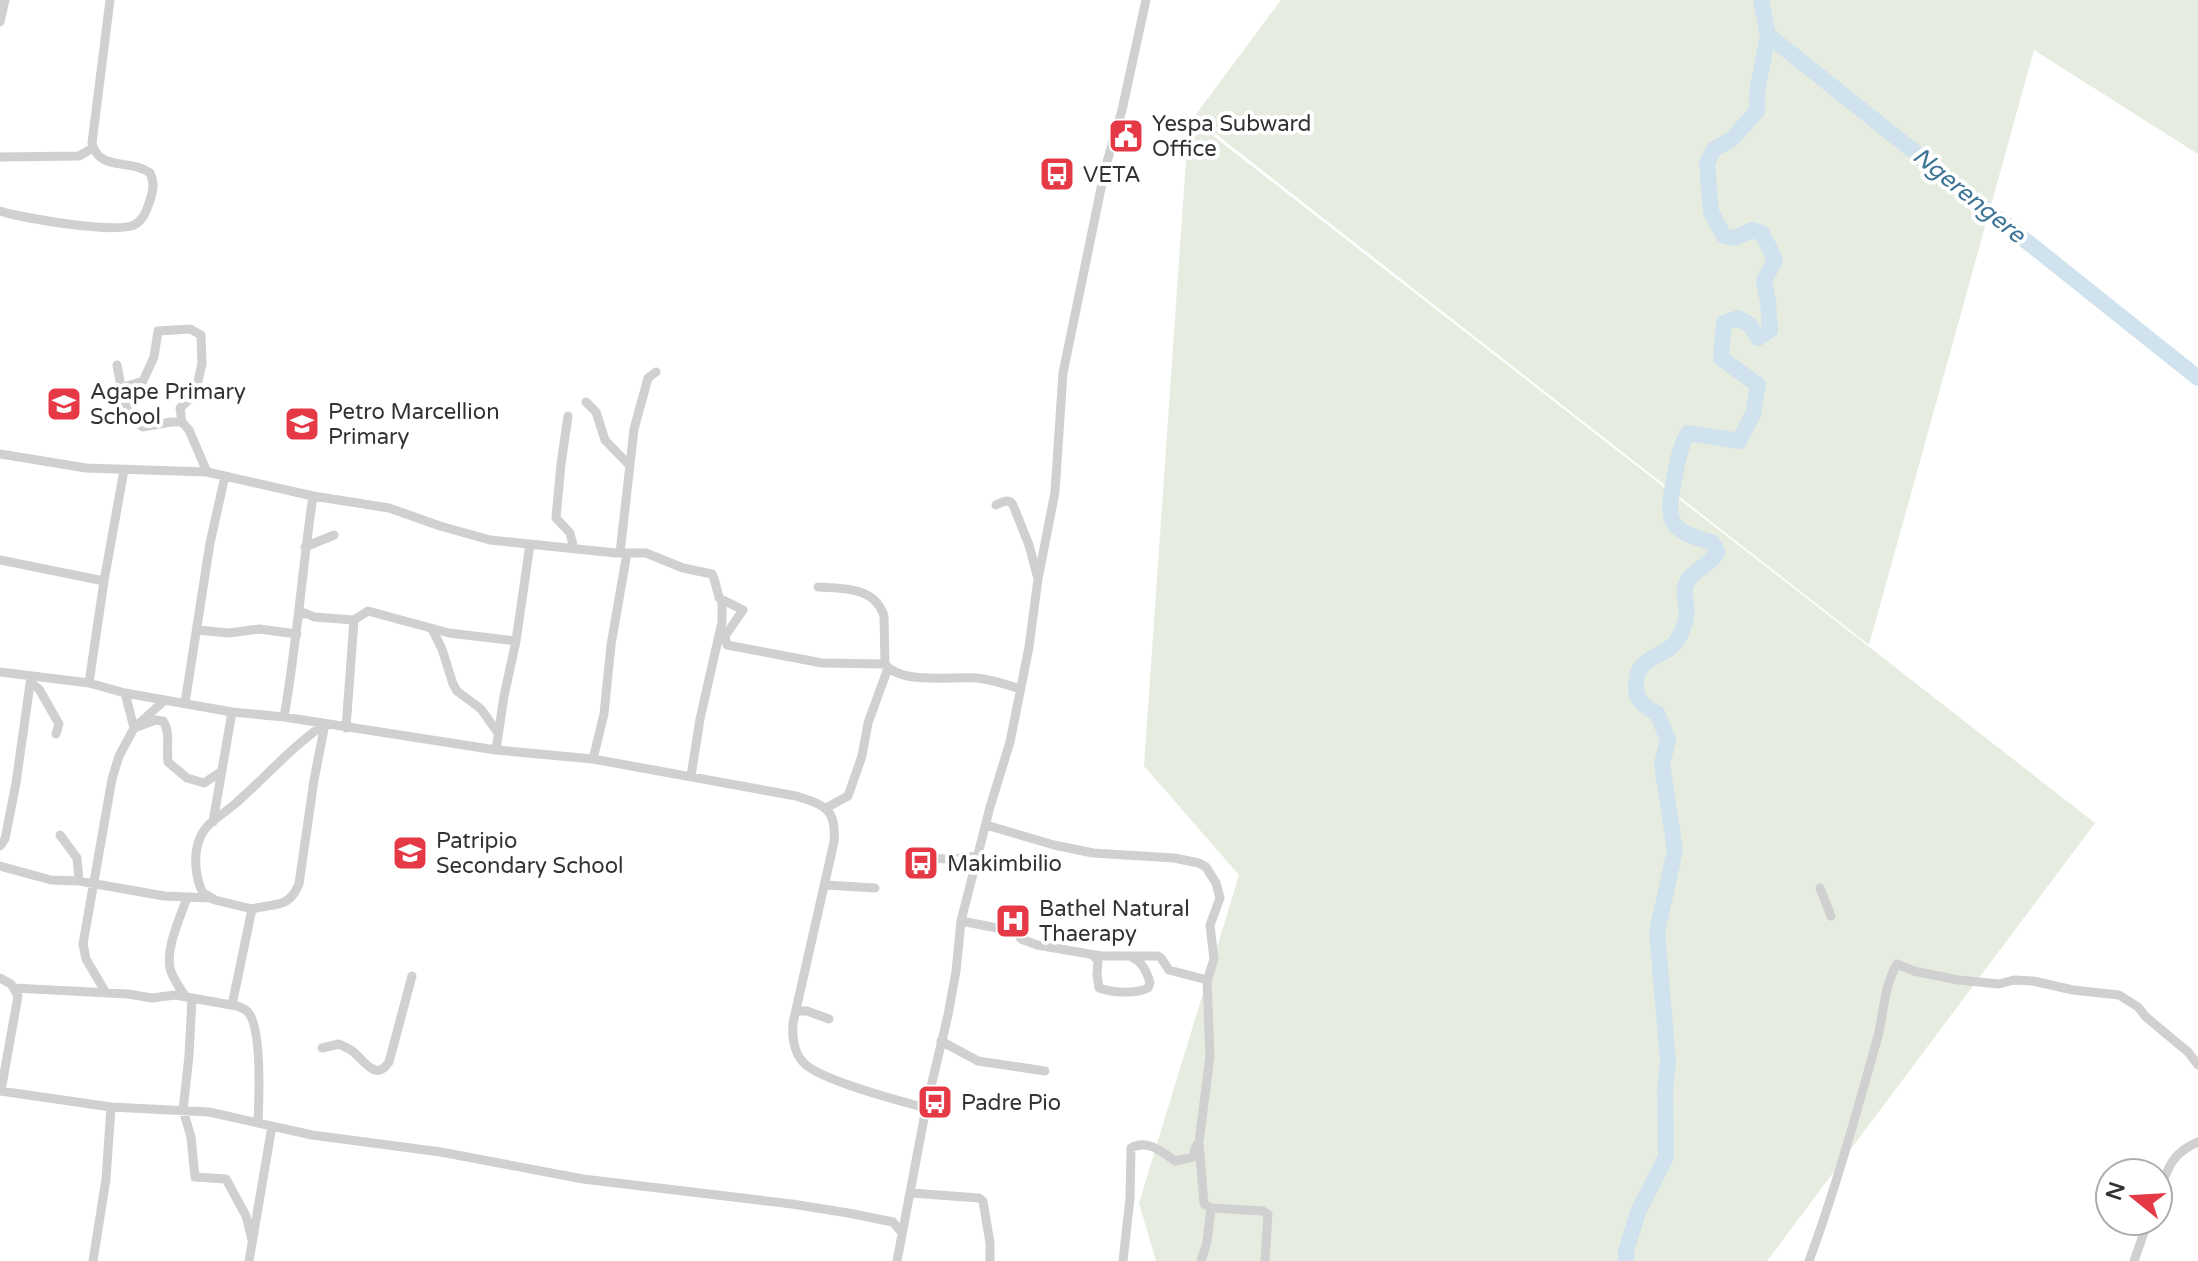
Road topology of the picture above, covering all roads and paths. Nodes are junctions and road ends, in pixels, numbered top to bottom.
1 (5, 0) edge
2 (110, 0) edge
3 (1146, 0) edge
4 (0, 22) edge
5 (93, 148) junction
6 (0, 157) edge
7 (0, 211) edge
8 (117, 365) dead end
9 (656, 372) dead end
10 (121, 388) junction
11 (586, 402) dead end
12 (568, 416) dead end
13 (182, 422) junction
14 (0, 454) edge
15 (630, 466) junction
16 (124, 470) junction
17 (207, 472) junction
18 (225, 476) junction
19 (313, 496) junction
20 (996, 505) dead end
21 (334, 535) dead end
22 (530, 544) junction
23 (305, 547) junction
24 (574, 549) junction
25 (624, 553) junction
26 (0, 560) edge
27 (1038, 579) junction
28 (104, 581) junction
29 (818, 587) dead end
30 (719, 598) junction
31 (299, 616) junction
32 (354, 620) junction
33 (432, 629) junction
34 (197, 630) junction
35 (297, 634) junction
36 (516, 641) junction
37 (886, 666) junction
38 (0, 672) edge
39 (31, 680) junction
40 (89, 683) junction
41 (1020, 689) junction
42 (125, 693) junction
43 (165, 700) junction
44 (185, 703) junction
45 (232, 712) junction
46 (284, 717) junction
47 (325, 724) junction
48 (134, 728) junction
49 (346, 728) junction
50 (498, 733) junction
51 (56, 734) dead end
52 (496, 750) junction
53 (593, 759) junction
54 (222, 771) junction
55 (691, 776) junction
56 (826, 808) junction
57 (213, 822) junction
58 (986, 825) junction
59 (60, 835) dead end
60 (0, 846) edge
61 (977, 856) junction
62 (918, 865) dead end
63 (0, 866) edge
64 (79, 881) junction
65 (95, 885) junction
66 (826, 885) junction
67 (875, 888) dead end
68 (1820, 888) dead end
69 (187, 898) junction
70 (210, 898) junction
71 (252, 909) junction
72 (1831, 916) dead end
73 (961, 921) junction
74 (1091, 953) junction
75 (1129, 956) junction
76 (412, 976) dead end
77 (0, 978) edge
78 (1207, 981) junction
79 (14, 988) junction
80 (106, 993) junction
81 (189, 997) junction
82 (232, 1005) junction
83 (796, 1011) junction
84 (829, 1019) dead end
85 (941, 1041) junction
86 (322, 1048) dead end
87 (2198, 1065) edge
88 (1045, 1071) dead end
89 (0, 1091) edge
90 (111, 1107) junction
91 (926, 1108) junction
92 (183, 1110) junction
93 (258, 1123) junction
94 (272, 1126) junction
95 (2198, 1142) edge
96 (1199, 1144) junction
97 (2174, 1158) edge
98 (911, 1193) junction
99 (1211, 1208) junction
100 (902, 1233) junction
101 (2142, 1237) edge
102 (252, 1240) junction
103 (1811, 1260) edge
104 (93, 1261) edge
105 (249, 1261) edge
106 (897, 1261) edge
107 (990, 1261) edge
108 (1123, 1261) edge
109 (1201, 1261) edge
110 (1265, 1261) edge
111 (2134, 1261) edge

1 - 4 street
2 - 5 street
3 - 27 street
5 - 6 street
5 - 7 street
8 - 10 street
9 - 15 street
10 - 13 street
10 - 13 street
11 - 15 street
12 - 24 street
13 - 17 street
14 - 16 street
15 - 25 street
16 - 17 street
16 - 28 street
17 - 18 street
18 - 19 street
18 - 34 street
19 - 22 street
19 - 23 street
20 - 27 street
21 - 23 street
22 - 24 street
22 - 36 street
23 - 31 street
24 - 25 street
25 - 30 street
25 - 53 street
26 - 28 street
27 - 41 street
28 - 40 street
29 - 37 street
30 - 37 street
30 - 55 street
31 - 32 street
31 - 35 street
32 - 33 street
32 - 49 street
33 - 36 street
33 - 50 street
34 - 35 street
34 - 44 street
35 - 46 street
36 - 50 street
37 - 41 street
37 - 56 street
38 - 39 street
39 - 40 street
39 - 51 street
39 - 60 street
40 - 42 street
41 - 58 street
42 - 43 street
42 - 48 street
43 - 44 street
43 - 48 street
44 - 45 street
45 - 46 street
45 - 54 street
46 - 47 street
47 - 49 street
47 - 57 street
47 - 71 street
48 - 54 street
48 - 65 street
49 - 52 street
50 - 52 street
52 - 53 street
53 - 55 street
54 - 57 street
55 - 56 street
56 - 66 street
57 - 70 street
58 - 61 street
58 - 78 street
59 - 64 street
61 - 62 street
61 - 73 street
63 - 64 street
64 - 65 street
65 - 69 street
65 - 80 street
66 - 67 street
66 - 83 street
68 - 72 street
69 - 70 street
69 - 81 street
70 - 71 street
71 - 82 street
73 - 74 street
73 - 85 street
74 - 75 street
74 - 75 street
75 - 78 street
76 - 86 street
77 - 79 street
78 - 96 street
79 - 80 street
79 - 89 street
80 - 81 street
81 - 82 street
81 - 92 street
82 - 93 street
83 - 84 street
83 - 91 street
85 - 88 street
85 - 91 street
87 - 103 street
89 - 90 street
90 - 92 street
90 - 104 street
91 - 98 street
92 - 93 street
92 - 102 street
93 - 94 street
94 - 100 street
94 - 102 street
95 - 97 street
96 - 99 street
96 - 108 street
98 - 100 street
98 - 107 street
99 - 109 street
99 - 110 street
100 - 106 street
101 - 111 street
102 - 105 street

